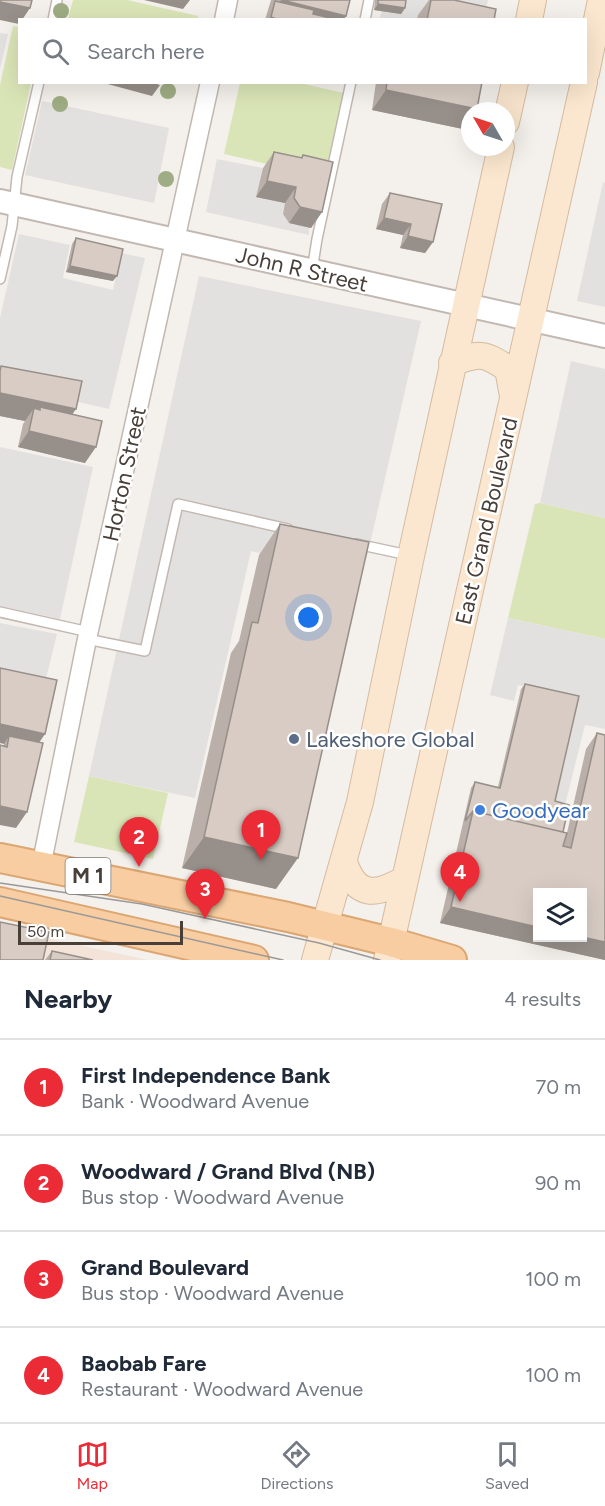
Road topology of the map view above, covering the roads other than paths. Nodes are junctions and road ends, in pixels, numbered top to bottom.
1 (57, 0) edge
2 (228, 0) edge
3 (369, 0) edge
4 (533, 0) edge
5 (601, 0) edge
6 (53, 18) edge
7 (224, 18) edge
8 (365, 18) edge
9 (529, 18) edge
10 (587, 64) edge
11 (39, 84) edge
12 (210, 84) edge
13 (351, 84) edge
14 (515, 84) edge
15 (583, 84) edge
16 (510, 102) edge
17 (499, 156) edge
18 (7, 203) edge
19 (175, 241) junction
20 (312, 271) junction
21 (0, 279) edge
22 (465, 305) junction
23 (532, 320) junction
24 (605, 336) edge
25 (452, 363) junction
26 (514, 399) junction
27 (299, 531) edge
28 (350, 542) edge
29 (411, 556) junction
30 (0, 612) edge
31 (88, 636) junction
32 (0, 858) edge
33 (344, 862) junction
34 (41, 867) junction
35 (405, 879) junction
36 (0, 902) edge
37 (323, 926) junction
38 (389, 951) edge
39 (254, 960) edge
40 (315, 960) edge
41 (452, 960) edge

1 - 6 lane
2 - 7 street
3 - 8 lane
4 - 9 main road
5 - 10 main road, East Grand Boulevard
11 - 18 lane
12 - 19 street, Horton Street
13 - 20 lane
14 - 16 main road
15 - 23 main road, East Grand Boulevard
17 - 22 main road
18 - 19 street, John R Street
18 - 21 lane
19 - 20 street, John R Street
19 - 31 street, Horton Street
20 - 22 street, John R Street
22 - 23 street, John R Street
22 - 25 main road
23 - 24 street, John R Street
23 - 26 main road, East Grand Boulevard
25 - 26 main road
25 - 29 main road
26 - 35 main road, East Grand Boulevard
27 - 31 lane
28 - 29 lane
29 - 33 main road
30 - 31 lane
31 - 34 street, Horton Street
32 - 34 main road, M 1
33 - 35 main road
33 - 37 main road
34 - 37 main road, M 1
35 - 38 main road, East Grand Boulevard
36 - 39 main road, M 1
37 - 38 main road, M 1
37 - 40 main road
38 - 41 main road, M 1

